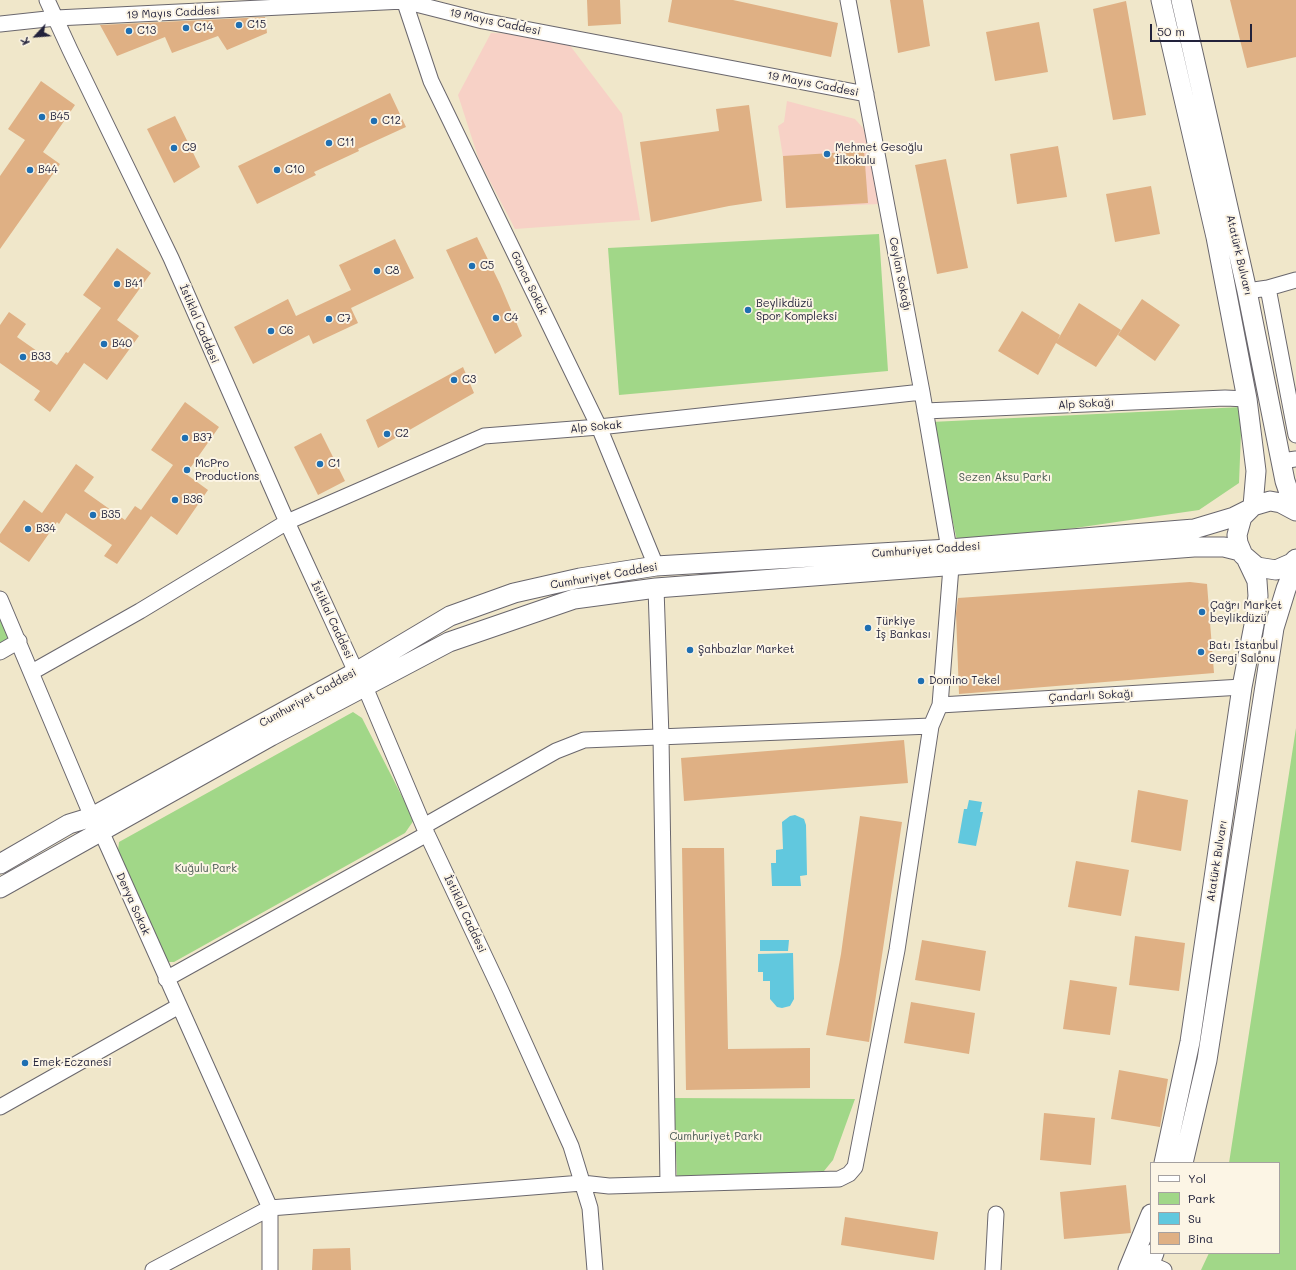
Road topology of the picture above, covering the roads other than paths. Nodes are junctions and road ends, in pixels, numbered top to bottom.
1 (47, 0) edge
2 (848, 0) edge
3 (1161, 0) edge
4 (1181, 0) edge
5 (404, 1) edge
6 (56, 18) junction
7 (0, 24) edge
8 (866, 94) junction
9 (1296, 280) edge
10 (1268, 288) junction
11 (1248, 291) junction
12 (922, 392) junction
13 (1247, 399) junction
14 (925, 411) junction
15 (599, 427) junction
16 (1296, 435) edge
17 (1288, 460) edge
18 (1251, 508) junction
19 (1296, 511) edge
20 (287, 522) junction
21 (1244, 555) junction
22 (950, 558) junction
23 (1296, 559) edge
24 (1296, 564) edge
25 (656, 566) junction
26 (656, 588) junction
27 (1296, 593) edge
28 (0, 599) edge
29 (1280, 606) junction
30 (19, 641) junction
31 (0, 652) edge
32 (32, 672) junction
33 (361, 680) junction
34 (1242, 687) junction
35 (940, 705) junction
36 (931, 726) junction
37 (661, 737) junction
38 (96, 824) junction
39 (426, 830) junction
40 (0, 864) edge
41 (0, 888) edge
42 (166, 979) junction
43 (179, 1006) junction
44 (0, 1107) edge
45 (1164, 1162) edge
46 (1183, 1162) edge
47 (582, 1183) junction
48 (668, 1183) junction
49 (270, 1208) junction
50 (996, 1214) dead end
51 (1150, 1216) edge
52 (153, 1270) edge
53 (270, 1270) edge
54 (595, 1270) edge
55 (992, 1270) edge
56 (1128, 1270) edge

1 - 6 street, İstiklal Caddesi
2 - 8 street, Ceylan Sokağı
3 - 13 main road, Atatürk Bulvarı
4 - 11 main road, Atatürk Bulvarı
5 - 6 street, 19 Mayıs Caddesi
5 - 8 street, 19 Mayıs Caddesi
5 - 15 street, Gonca Sokak
6 - 7 street, 19 Mayıs Caddesi
6 - 20 street, İstiklal Caddesi
8 - 12 street, Ceylan Sokağı
9 - 10 street
10 - 11 street
10 - 16 street
11 - 17 main road, Atatürk Bulvarı
12 - 14 street, Ceylan Sokağı
12 - 15 street, Alp Sokak
13 - 14 street, Alp Sokağı
13 - 18 main road, Atatürk Bulvarı
14 - 22 street, Ceylan Sokağı
15 - 20 street, Alp Sokak
15 - 25 street, Gonca Sokak
17 - 19 main road, Atatürk Bulvarı
18 - 19 main road, Cumhuriyet Caddesi
18 - 21 main road, Atatürk Bulvarı
18 - 22 main road, Cumhuriyet Caddesi
20 - 32 street, Alp Sokak
20 - 33 street, İstiklal Caddesi
21 - 22 main road, Cumhuriyet Caddesi
21 - 23 main road, Cumhuriyet Caddesi
21 - 34 main road, Atatürk Bulvarı
22 - 25 main road, Cumhuriyet Caddesi
22 - 26 main road, Cumhuriyet Caddesi
22 - 35 street, Ceylan Sokağı
24 - 29 main road
25 - 26 main road
25 - 33 main road, Cumhuriyet Caddesi
26 - 33 main road, Cumhuriyet Caddesi
26 - 37 street
27 - 29 street
28 - 30 street, Derya Sokak
29 - 46 main road
30 - 31 street
30 - 32 street, Derya Sokak
32 - 38 street, Derya Sokak
33 - 38 main road, Cumhuriyet Caddesi
33 - 39 street, İstiklal Caddesi
34 - 35 street, Çandarlı Sokağı
34 - 45 main road, Atatürk Bulvarı
35 - 36 street, Ceylan Sokağı
36 - 37 street
36 - 48 street, Ceylan Sokağı
37 - 39 street
37 - 48 street
38 - 40 main road, Cumhuriyet Caddesi
38 - 41 main road, Cumhuriyet Caddesi
38 - 42 street, Derya Sokak
39 - 42 street
39 - 47 street, İstiklal Caddesi
42 - 43 street, Derya Sokak
43 - 44 street
43 - 49 street, Derya Sokak
47 - 48 street, Ceylan Sokağı
47 - 49 street, Ceylan Sokağı
47 - 54 street, İstiklal Caddesi
49 - 52 street
49 - 53 street
50 - 55 street
51 - 56 main road

